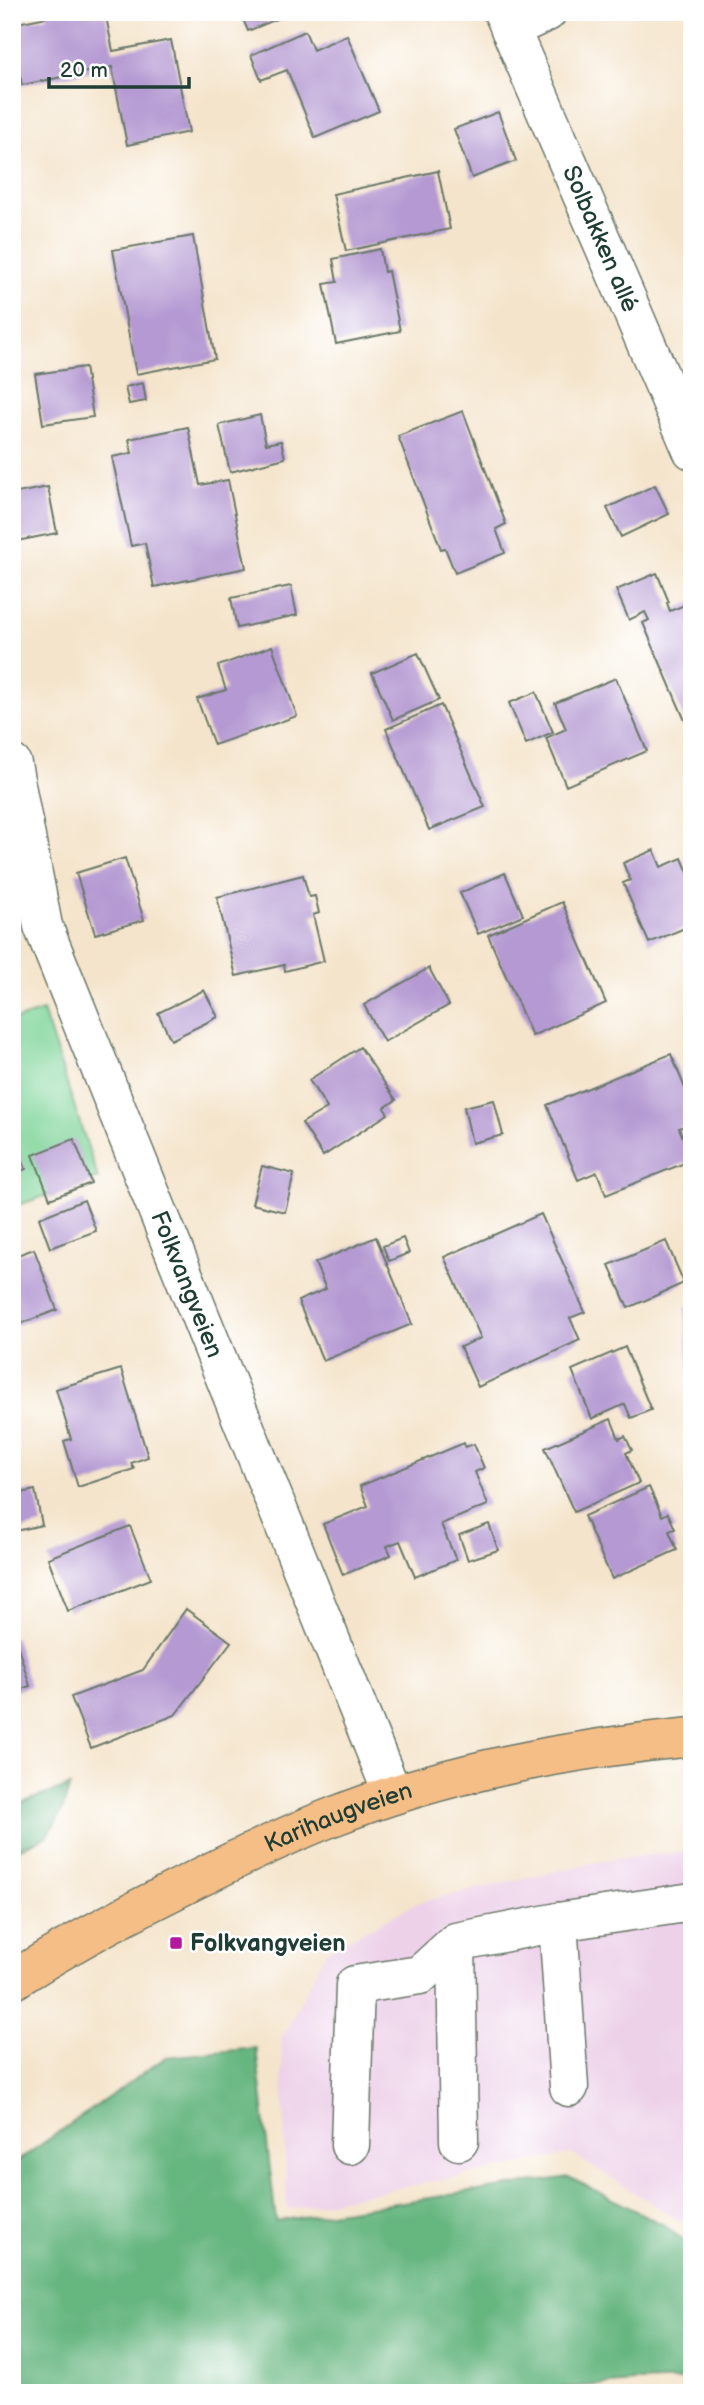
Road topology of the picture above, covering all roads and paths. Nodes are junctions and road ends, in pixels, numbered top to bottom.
1 (547, 12) edge
2 (506, 20) edge
3 (692, 450) edge
4 (12, 764) edge
5 (692, 1737) edge
6 (394, 1795) junction
7 (692, 1902) edge
8 (558, 1922) junction
9 (456, 1942) junction
10 (12, 1981) edge
11 (569, 2087) dead end
12 (459, 2141) dead end
13 (350, 2145) dead end

1 - 2 street, Solbakken allé
2 - 3 street, Solbakken allé
4 - 6 street, Folkvangveien
5 - 6 main road, Karihaugveien
6 - 10 main road, Karihaugveien
7 - 8 street
8 - 9 street
8 - 11 street
9 - 12 street
9 - 13 street

